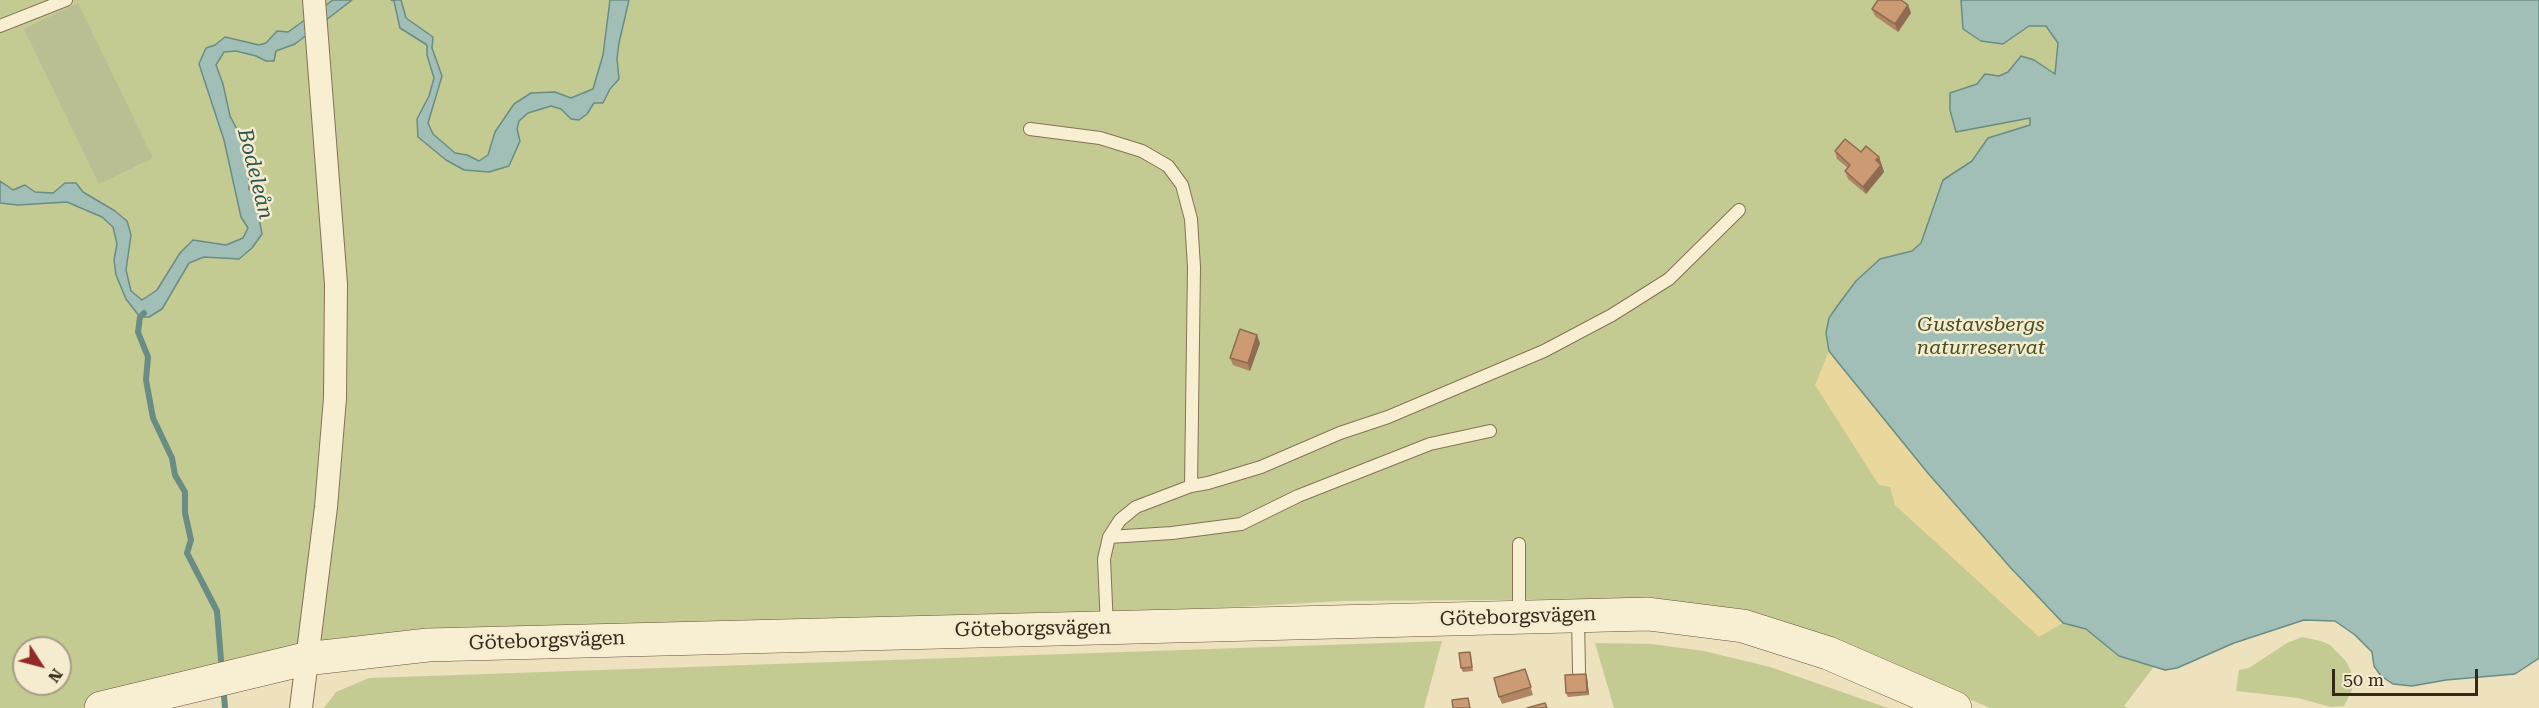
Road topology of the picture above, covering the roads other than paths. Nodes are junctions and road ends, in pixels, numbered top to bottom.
1 (66, 0) edge
2 (314, 0) edge
3 (0, 26) edge
4 (1030, 129) dead end
5 (1739, 210) dead end
6 (1490, 431) dead end
7 (1191, 486) junction
8 (1110, 537) junction
9 (1519, 544) dead end
10 (1578, 616) junction
11 (1520, 617) junction
12 (1107, 628) junction
13 (305, 659) junction
14 (1579, 672) edge
15 (101, 708) edge
16 (301, 708) edge
17 (1955, 708) edge

1 - 3 lane
2 - 13 street
4 - 7 lane
5 - 7 lane
6 - 8 lane
7 - 8 lane
8 - 12 lane
9 - 11 lane
10 - 11 street, Göteborgsvägen
10 - 14 lane
10 - 17 street, Göteborgsvägen
11 - 12 street, Göteborgsvägen
12 - 13 street, Göteborgsvägen
13 - 15 street, Göteborgsvägen
13 - 16 street

